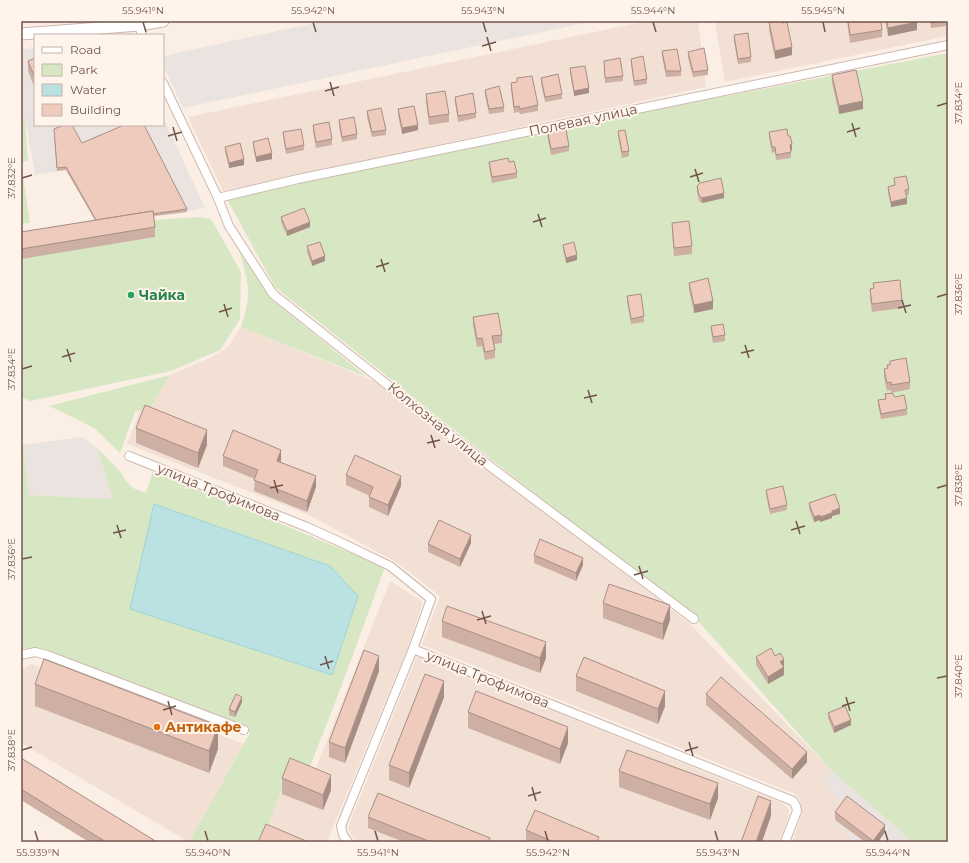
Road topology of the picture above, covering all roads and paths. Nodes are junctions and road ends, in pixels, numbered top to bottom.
1 (163, 21) edge
2 (140, 30) edge
3 (21, 34) edge
4 (948, 45) edge
5 (164, 85) edge
6 (218, 198) junction
7 (129, 456) dead end
8 (694, 620) dead end
9 (413, 649) junction
10 (21, 655) edge
11 (244, 730) dead end
12 (348, 842) edge
13 (786, 842) edge

1 - 2 street
2 - 3 street
4 - 6 street, Полевая улица
5 - 6 street, Колхозная улица
6 - 8 street, Колхозная улица
7 - 9 street, улица Трофимова
9 - 12 street
9 - 13 street, улица Трофимова
10 - 11 street

